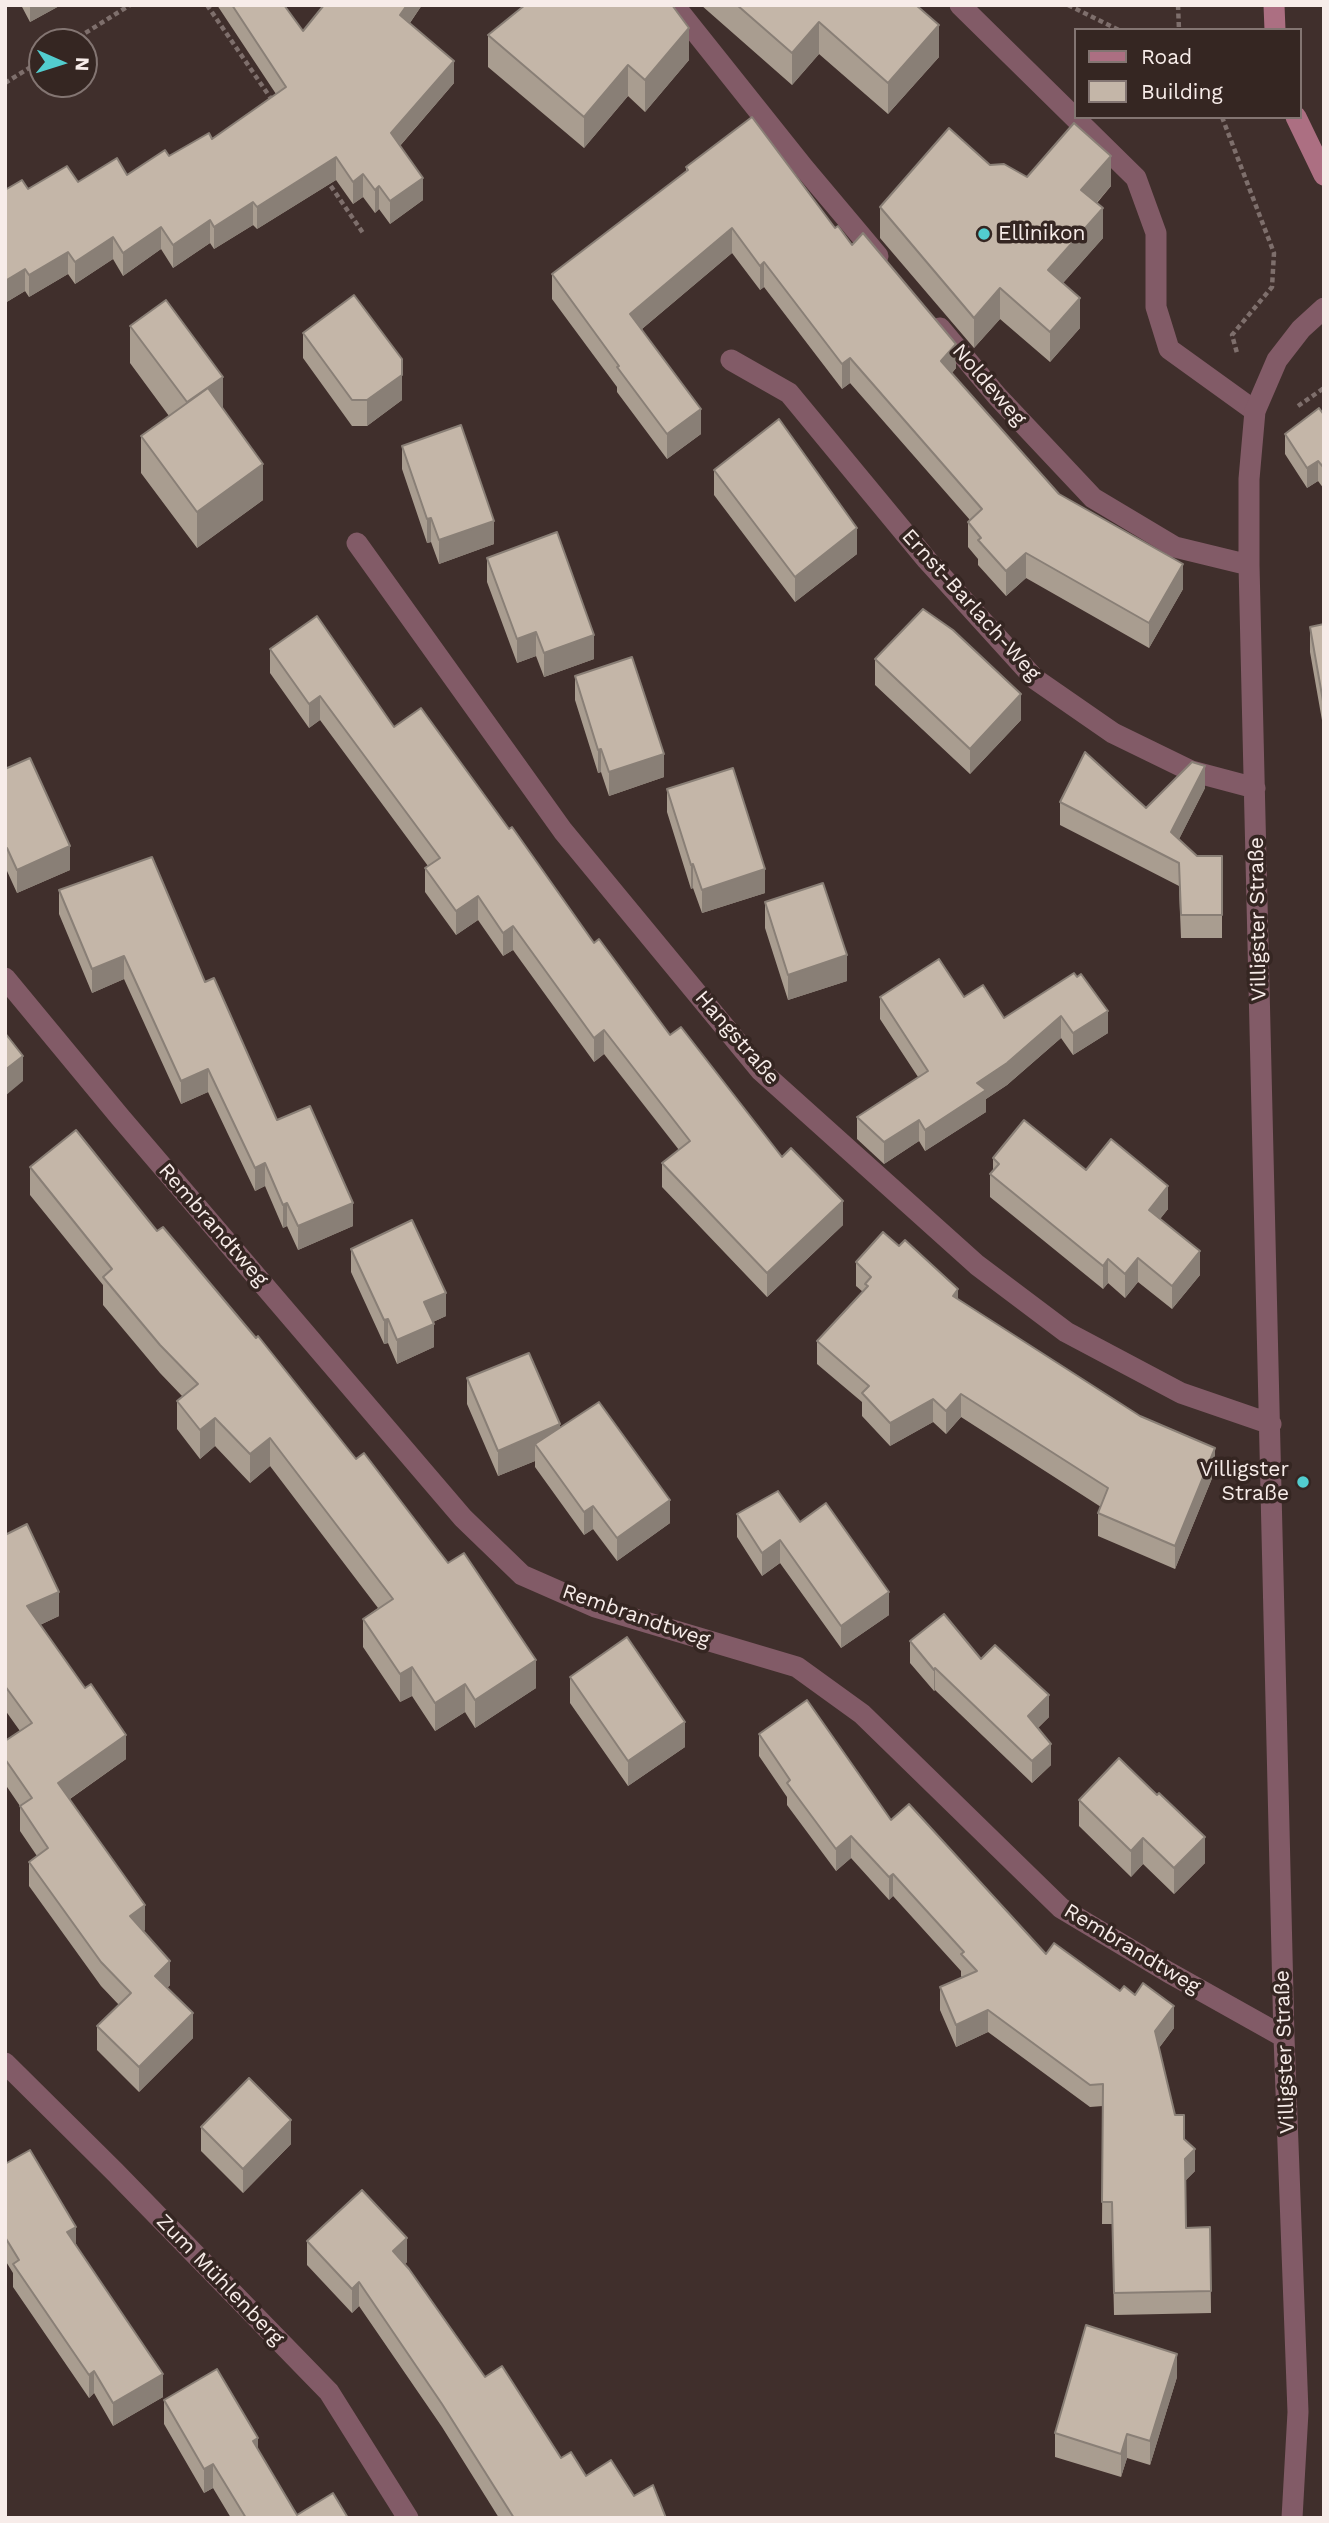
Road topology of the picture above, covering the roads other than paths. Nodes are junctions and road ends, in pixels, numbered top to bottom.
1 (674, 5) edge
2 (960, 5) edge
3 (1274, 5) edge
4 (1275, 28) edge
5 (1074, 117) edge
6 (1076, 119) edge
7 (1297, 119) edge
8 (1324, 175) edge
9 (892, 272) edge
10 (1324, 308) edge
11 (927, 313) edge
12 (731, 360) dead end
13 (1255, 411) junction
14 (358, 543) dead end
15 (1249, 565) junction
16 (1255, 788) junction
17 (5, 978) edge
18 (1271, 1424) junction
19 (1284, 2037) junction
20 (5, 2063) edge
21 (408, 2518) edge
22 (1292, 2518) edge

1 - 9 street
2 - 5 street
3 - 4 main road
6 - 13 street
7 - 8 main road
10 - 13 street, Villigster Straße
11 - 15 street, Noldeweg
12 - 16 street, Ernst-Barlach-Weg
13 - 15 street, Villigster Straße
14 - 18 street, Hangstraße
15 - 16 street, Villigster Straße
16 - 18 street, Villigster Straße
17 - 19 street, Rembrandtweg
18 - 19 street, Villigster Straße
19 - 22 street, Villigster Straße
20 - 21 street, Zum Mühlenberg

